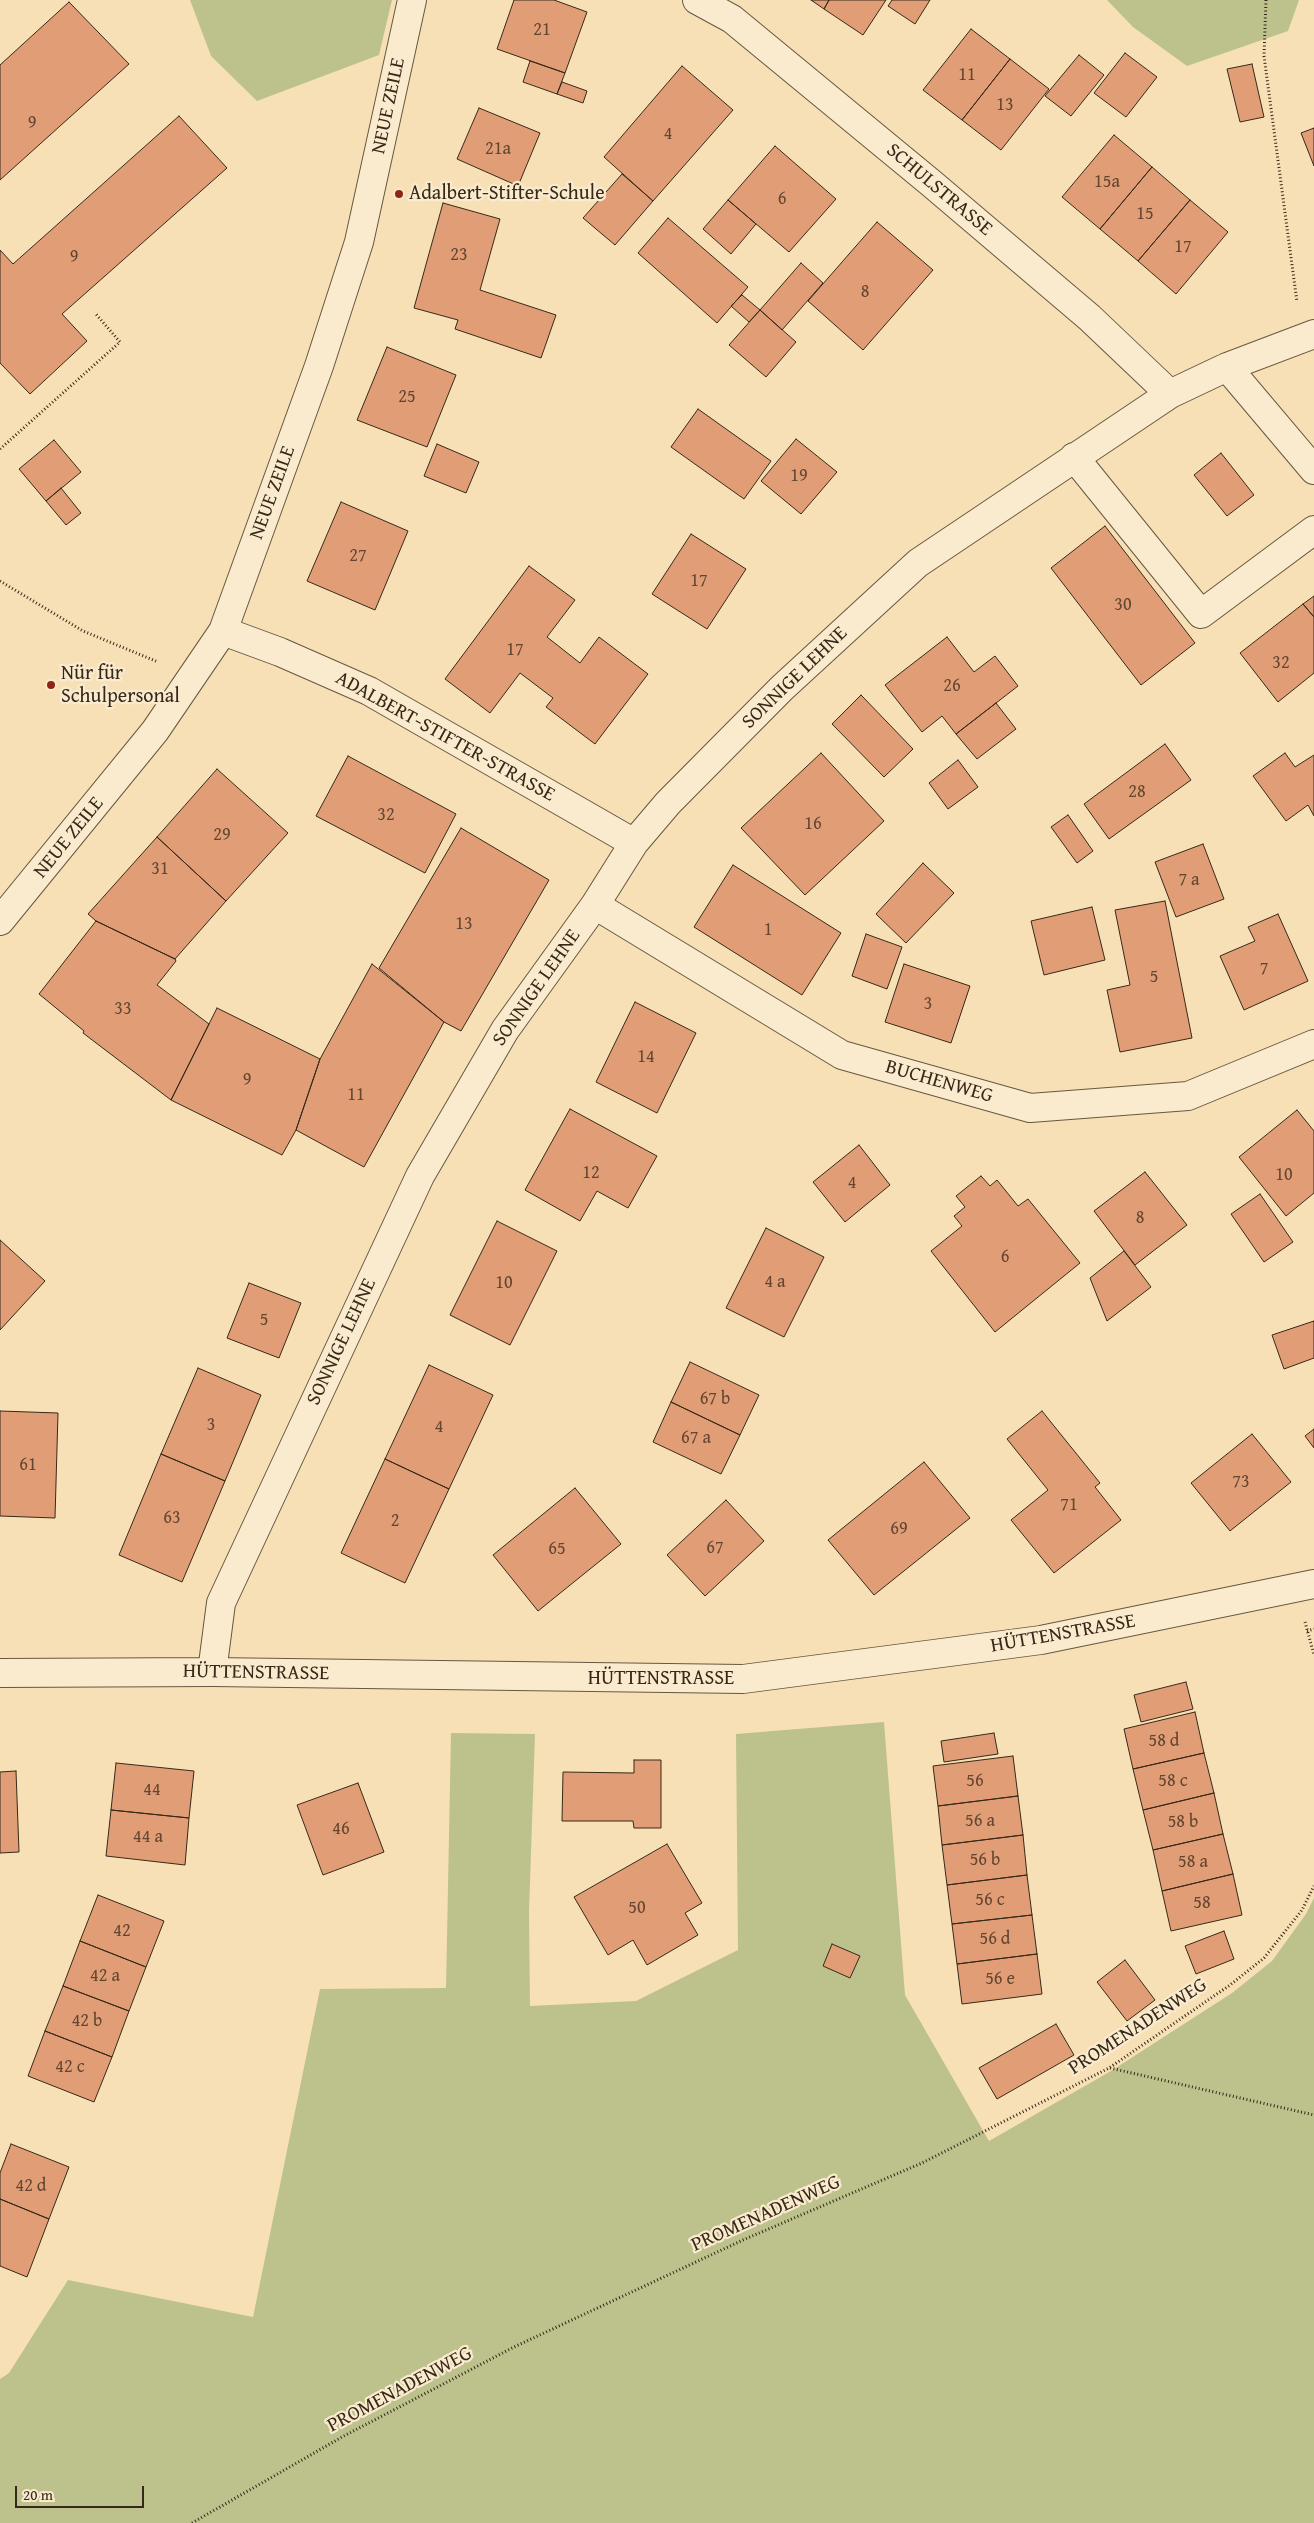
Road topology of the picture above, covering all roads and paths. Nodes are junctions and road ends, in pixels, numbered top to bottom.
1 (412, 0) edge
2 (697, 0) edge
3 (1266, 0) edge
4 (95, 313) dead end
5 (1309, 335) edge
6 (1227, 367) junction
7 (1170, 394) junction
8 (0, 449) edge
9 (1074, 456) junction
10 (1314, 470) edge
11 (1314, 530) edge
12 (0, 581) edge
13 (223, 631) junction
14 (193, 676) junction
15 (634, 843) junction
16 (594, 905) junction
17 (0, 921) edge
18 (1314, 1044) edge
19 (1314, 1584) edge
20 (1314, 1629) edge
21 (1314, 1655) edge
22 (212, 1672) junction
23 (0, 1673) edge
24 (1314, 1886) edge
25 (1109, 2068) junction
26 (1314, 2115) edge
27 (192, 2523) edge

1 - 13 street, NEUE ZEILE
2 - 7 street, SCHULSTRASSE
3 - 5 path
4 - 8 path
5 - 6 street, SONNIGE LEHNE
6 - 7 street, SONNIGE LEHNE
6 - 10 street
7 - 9 street, SONNIGE LEHNE
9 - 11 street
9 - 15 street, SONNIGE LEHNE
12 - 14 path
13 - 14 street, NEUE ZEILE
13 - 15 street, ADALBERT-STIFTER-STRASSE
14 - 17 street, NEUE ZEILE
15 - 16 street, SONNIGE LEHNE
16 - 18 street, BUCHENWEG
16 - 22 street, SONNIGE LEHNE
19 - 22 street, HÜTTENSTRASSE
20 - 21 path
22 - 23 street, HÜTTENSTRASSE
24 - 25 path, PROMENADENWEG
25 - 26 path
25 - 27 path, PROMENADENWEG

